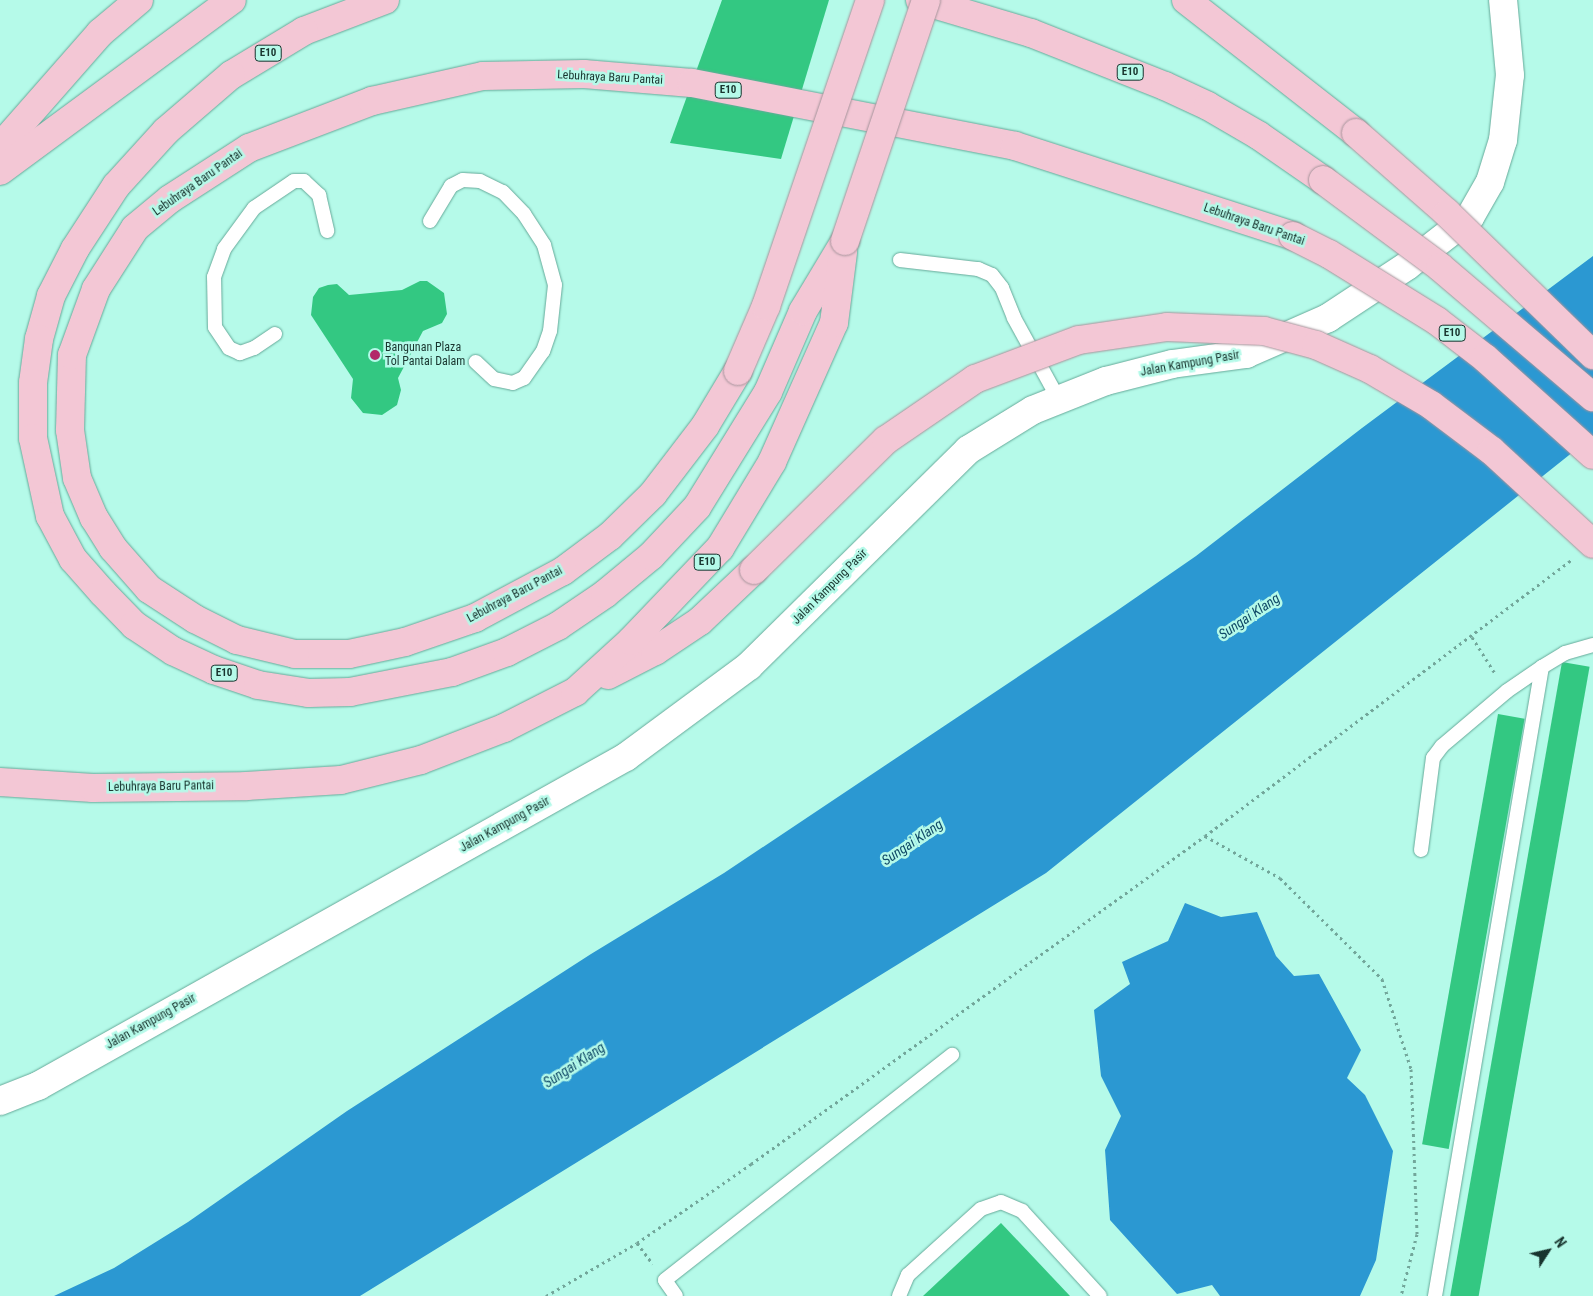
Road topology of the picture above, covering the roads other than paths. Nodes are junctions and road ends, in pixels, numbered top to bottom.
1 (139, 0) edge
2 (232, 0) edge
3 (385, 0) edge
4 (870, 0) edge
5 (920, 0) edge
6 (926, 0) edge
7 (1186, 0) edge
8 (1502, 0) edge
9 (0, 147) edge
10 (0, 171) edge
11 (430, 221) dead end
12 (327, 231) dead end
13 (845, 242) junction
14 (900, 260) dead end
15 (275, 334) dead end
16 (1593, 355) edge
17 (476, 362) dead end
18 (1593, 397) edge
19 (1059, 400) junction
20 (1593, 455) edge
21 (1585, 549) edge
22 (1593, 645) edge
23 (1542, 667) junction
24 (575, 692) junction
25 (0, 782) edge
26 (1421, 850) dead end
27 (952, 1055) dead end
28 (0, 1101) edge
29 (676, 1296) edge
30 (899, 1296) edge
31 (1100, 1296) edge
32 (1435, 1296) edge

1 - 9 highway
2 - 10 highway
3 - 13 highway, Lebuhraya Baru Pantai / E10
4 - 20 highway, Lebuhraya Baru Pantai / E10, bridge
5 - 18 highway, E10, bridge
6 - 13 highway, Lebuhraya Baru Pantai / E10, bridge
7 - 16 highway, bridge
8 - 19 street, Jalan Kampung Pasir
11 - 17 lane
12 - 15 lane
13 - 24 highway, Lebuhraya Baru Pantai / E10
14 - 19 lane
19 - 28 street, Jalan Kampung Pasir
21 - 24 highway, bridge
22 - 23 lane
23 - 26 lane
23 - 32 lane
24 - 25 highway, Lebuhraya Baru Pantai / E10
27 - 29 lane
30 - 31 lane

